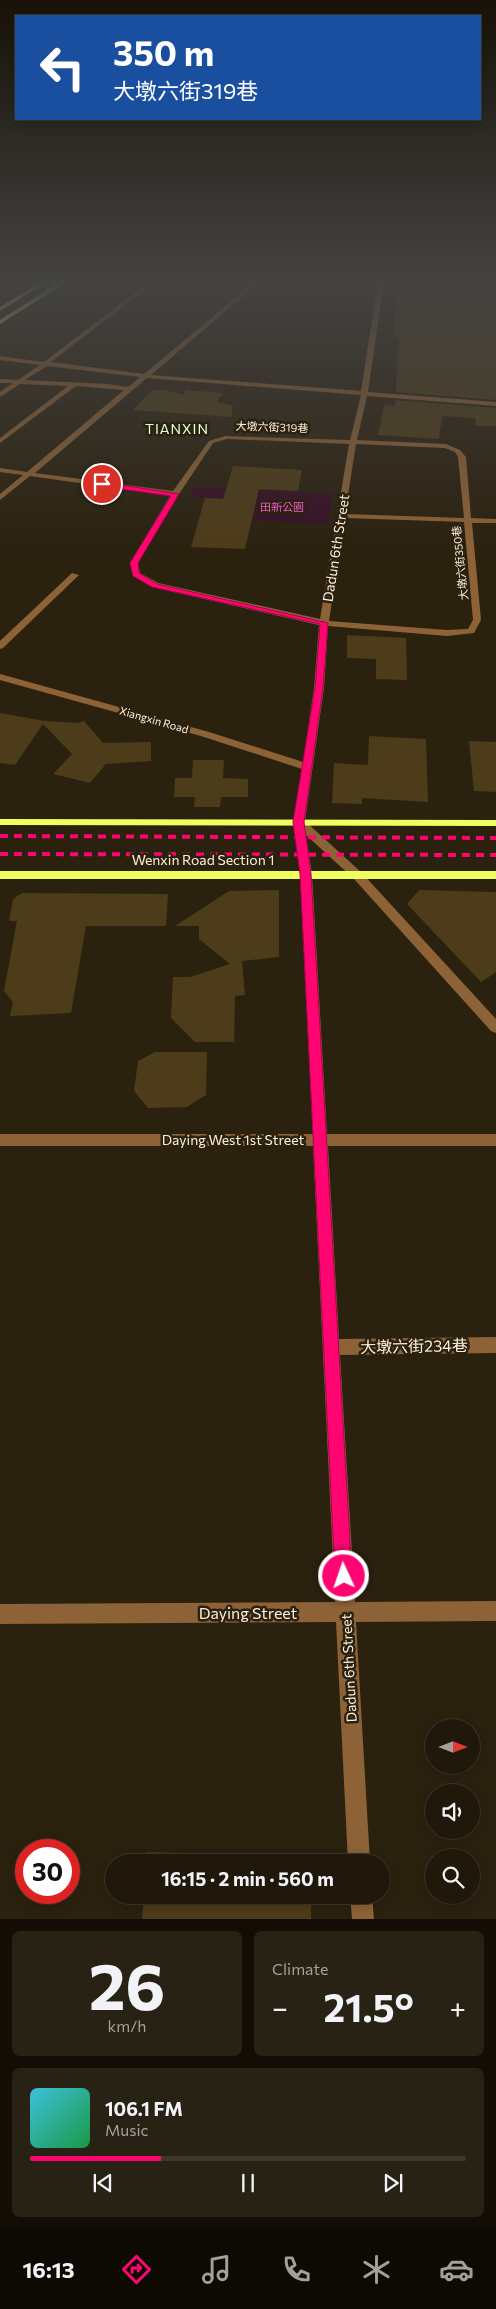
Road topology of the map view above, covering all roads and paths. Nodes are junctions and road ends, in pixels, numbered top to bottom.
1 (34, 372) edge
2 (108, 372) edge
3 (150, 372) edge
4 (367, 372) edge
5 (145, 376) junction
6 (0, 381) edge
7 (19, 382) junction
8 (75, 384) junction
9 (128, 389) junction
10 (364, 394) junction
11 (0, 395) edge
12 (496, 404) edge
13 (0, 441) edge
14 (353, 442) junction
15 (0, 470) edge
16 (28, 475) junction
17 (175, 494) junction
18 (0, 498) edge
19 (341, 516) junction
20 (467, 521) junction
21 (496, 522) edge
22 (75, 575) dead end
23 (324, 623) junction
24 (0, 646) edge
25 (0, 677) edge
26 (307, 767) junction
27 (0, 822) edge
28 (298, 822) junction
29 (496, 823) edge
30 (306, 874) junction
31 (0, 875) edge
32 (496, 875) edge
33 (358, 876) junction
34 (496, 1028) edge
35 (0, 1140) edge
36 (320, 1140) junction
37 (496, 1140) edge
38 (496, 1345) edge
39 (332, 1347) junction
40 (496, 1611) edge
41 (346, 1613) junction
42 (0, 1614) edge
43 (360, 1854) edge
44 (361, 1904) edge
45 (362, 1919) edge

1 - 7 street
2 - 5 street
3 - 5 street
4 - 10 street, Dadun 6th Street
5 - 9 street
5 - 10 street
6 - 7 street
7 - 8 street
7 - 11 street
8 - 9 street
8 - 13 street
9 - 16 street
10 - 12 street
10 - 14 street, Dadun 6th Street
14 - 17 street, 大墩六街319巷
14 - 19 street, Dadun 6th Street
14 - 20 street, 大墩六街350巷
15 - 16 street
16 - 17 street
16 - 18 street
17 - 23 street, 大墩六街319巷
19 - 20 street
19 - 23 street, Dadun 6th Street
20 - 21 street
20 - 23 street, 大墩六街350巷
22 - 24 street
23 - 26 street, Dadun 6th Street
25 - 26 street, Xiangxin Road
26 - 28 street, Dadun 6th Street
27 - 28 main road
28 - 29 main road
28 - 30 street, Dadun 6th Street
28 - 33 street
30 - 31 main road, Wenxin Road Section 1
30 - 33 main road, Wenxin Road Section 1
30 - 36 street, Dadun 6th Street
32 - 33 main road, Wenxin Road Section 1
33 - 34 street
35 - 36 street, Daying West 1st Street
36 - 37 street, Daying West 1st Street
36 - 39 street, Dadun 6th Street
38 - 39 street, 大墩六街234巷
39 - 41 street, Dadun 6th Street
40 - 41 street, Daying Street
41 - 42 street, Daying Street
41 - 43 street, Dadun 6th Street
44 - 45 street

